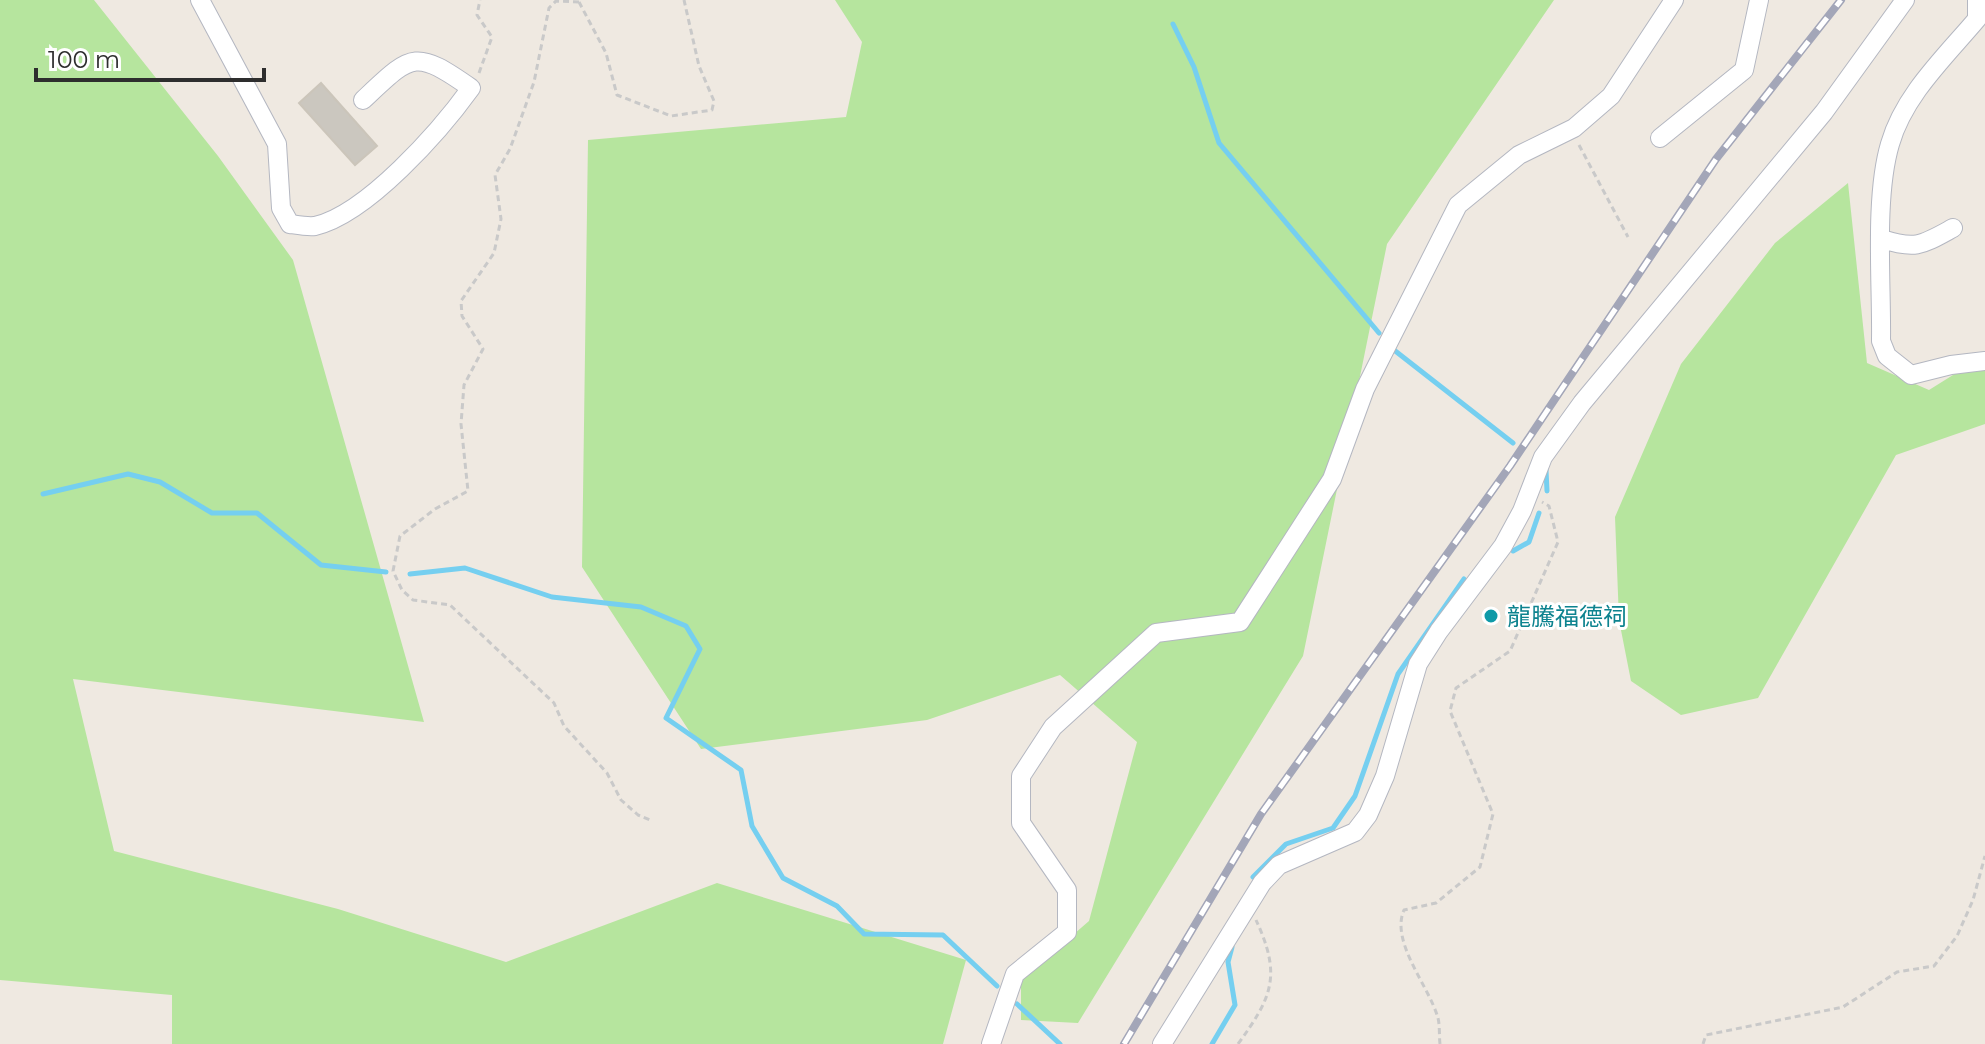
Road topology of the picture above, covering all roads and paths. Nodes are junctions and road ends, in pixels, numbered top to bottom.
1 (200, 0) edge
2 (480, 0) edge
3 (684, 0) edge
4 (1674, 0) edge
5 (1759, 0) edge
6 (1905, 0) edge
7 (1977, 0) edge
8 (578, 1) edge
9 (471, 88) junction
10 (363, 100) dead end
11 (1574, 128) junction
12 (1660, 138) dead end
13 (1953, 228) dead end
14 (1628, 237) dead end
15 (1882, 239) junction
16 (1985, 361) edge
17 (1529, 494) junction
18 (650, 820) dead end
19 (1985, 856) edge
20 (1248, 903) junction
21 (991, 1044) edge
22 (1162, 1044) edge
23 (1238, 1044) edge
24 (1440, 1044) edge
25 (1703, 1044) edge

1 - 9 street
2 - 9 path
3 - 8 path
4 - 11 street
5 - 12 street
6 - 17 street
7 - 15 street
8 - 18 path
9 - 10 street
11 - 14 path
11 - 21 street
13 - 15 street
15 - 16 street
17 - 20 street
17 - 24 path
19 - 25 path
20 - 22 street
20 - 23 path

